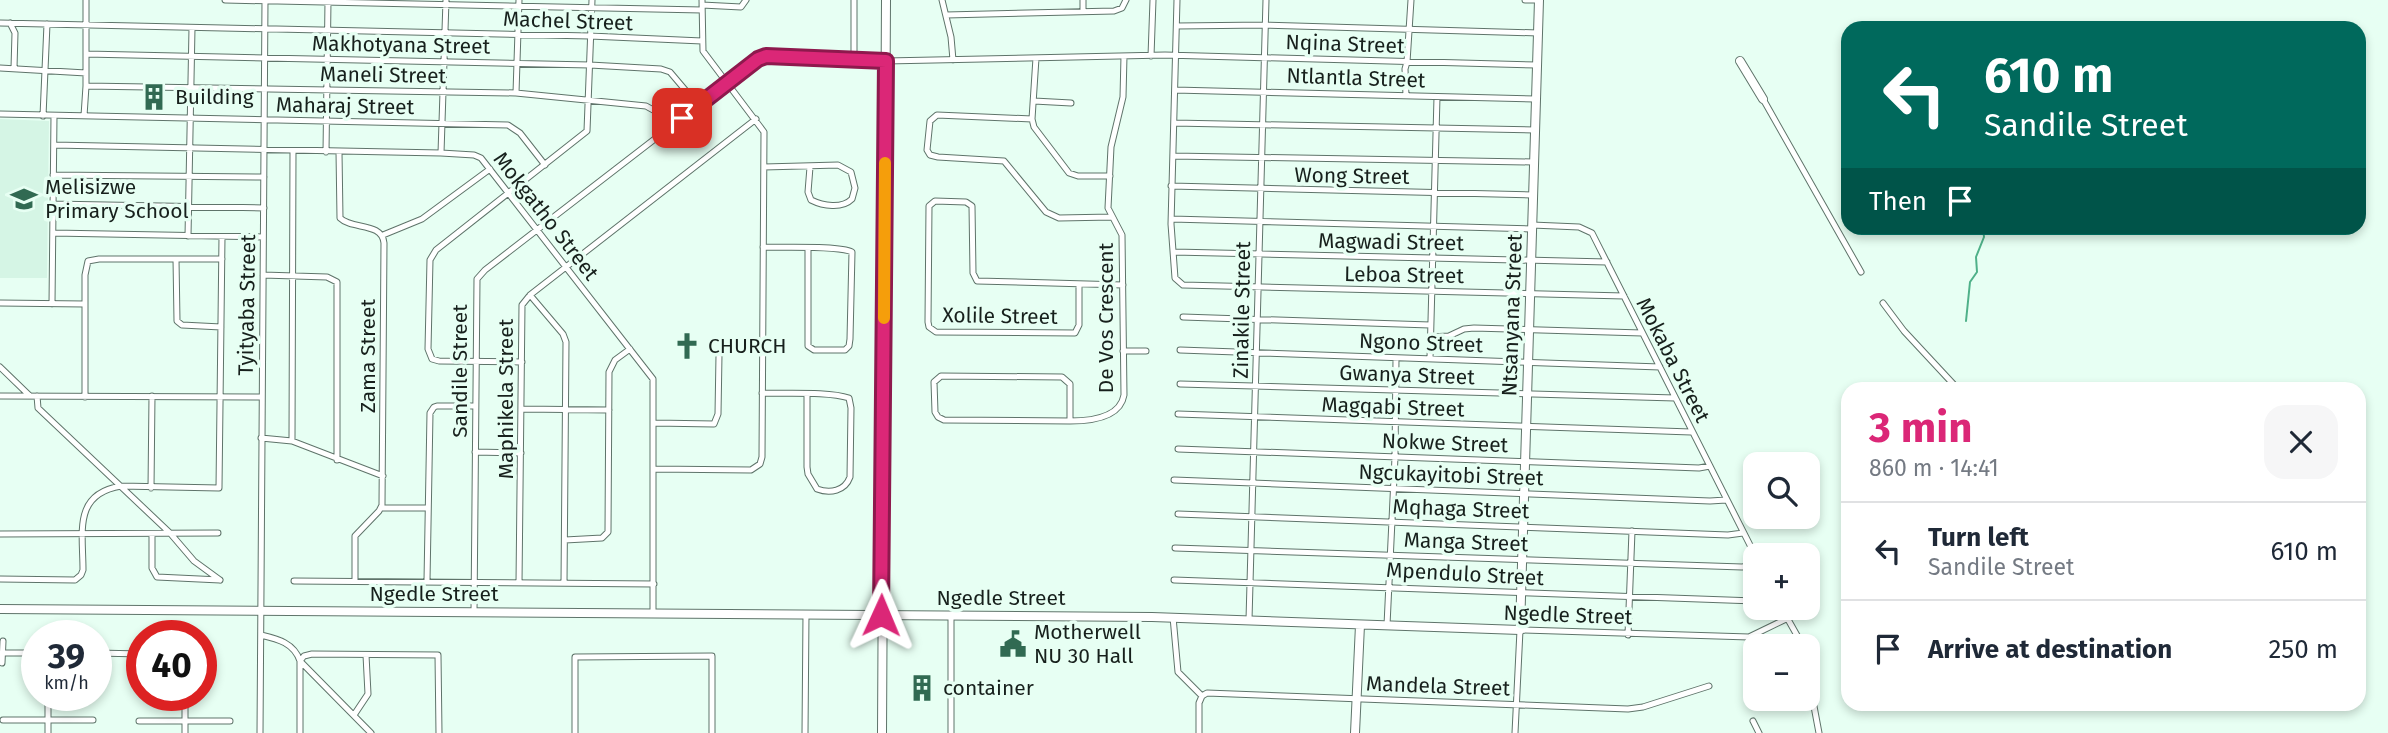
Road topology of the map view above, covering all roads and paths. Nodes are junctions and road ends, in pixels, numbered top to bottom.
1 (86, 0) edge
2 (225, 0) edge
3 (265, 0) edge
4 (592, 0) edge
5 (747, 0) edge
6 (854, 0) edge
7 (886, 0) edge
8 (942, 0) edge
9 (1083, 0) edge
10 (1126, 0) edge
11 (1153, 0) edge
12 (1177, 0) edge
13 (1266, 0) edge
14 (1410, 0) edge
15 (1525, 0) edge
16 (1539, 0) edge
17 (328, 1) edge
18 (446, 2) edge
19 (518, 3) edge
20 (702, 5) edge
21 (591, 7) junction
22 (1083, 11) junction
23 (946, 15) junction
24 (0, 23) edge
25 (10, 23) junction
26 (47, 24) junction
27 (86, 25) junction
28 (1177, 26) junction
29 (1265, 26) junction
30 (192, 28) junction
31 (1409, 29) junction
32 (265, 30) junction
33 (328, 31) junction
34 (446, 33) junction
35 (1538, 33) junction
36 (517, 35) junction
37 (590, 36) junction
38 (702, 41) junction
39 (86, 54) junction
40 (1124, 56) junction
41 (1151, 56) junction
42 (1176, 56) junction
43 (191, 57) junction
44 (1036, 58) junction
45 (1264, 58) junction
46 (265, 59) junction
47 (854, 59) junction
48 (327, 60) junction
49 (953, 60) junction
50 (886, 61) junction
51 (1740, 61) dead end
52 (445, 62) junction
53 (1407, 62) junction
54 (516, 63) junction
55 (590, 65) junction
56 (1537, 65) junction
57 (0, 68) edge
58 (14, 68) junction
59 (46, 69) junction
60 (86, 73) junction
61 (728, 82) junction
62 (86, 86) junction
63 (190, 88) junction
64 (265, 89) junction
65 (326, 90) junction
66 (1175, 90) junction
67 (443, 91) junction
68 (1263, 91) junction
69 (516, 93) junction
70 (1406, 96) junction
71 (1437, 97) junction
72 (589, 99) junction
73 (1535, 99) junction
74 (1763, 99) joint
75 (1034, 101) junction
76 (1072, 103) dead end
77 (698, 106) junction
78 (0, 114) edge
79 (43, 116) junction
80 (54, 116) junction
81 (84, 116) junction
82 (189, 119) junction
83 (756, 119) junction
84 (1032, 119) junction
85 (265, 121) junction
86 (326, 121) junction
87 (442, 123) junction
88 (1174, 123) junction
89 (1262, 126) junction
90 (1437, 129) junction
91 (666, 130) junction
92 (1535, 130) junction
93 (54, 145) junction
94 (189, 148) junction
95 (264, 150) junction
96 (293, 151) junction
97 (326, 152) junction
98 (339, 152) junction
99 (441, 153) junction
100 (1173, 156) junction
101 (1261, 158) junction
102 (1437, 161) junction
103 (1533, 162) junction
104 (545, 165) junction
105 (764, 167) junction
106 (810, 167) junction
107 (490, 169) junction
108 (53, 175) junction
109 (189, 176) junction
110 (1110, 176) junction
111 (264, 177) junction
112 (1171, 186) junction
113 (1261, 189) junction
114 (509, 193) junction
115 (1435, 194) junction
116 (1532, 195) junction
117 (52, 204) junction
118 (188, 207) junction
119 (264, 208) junction
120 (1112, 217) junction
121 (1172, 219) junction
122 (1259, 222) junction
123 (1434, 226) junction
124 (1532, 227) junction
125 (538, 230) junction
126 (53, 233) junction
127 (383, 235) junction
128 (188, 236) junction
129 (222, 237) junction
130 (263, 237) junction
131 (763, 247) junction
132 (808, 248) junction
133 (1174, 252) junction
134 (1259, 255) junction
135 (176, 259) junction
136 (222, 259) junction
137 (1433, 259) junction
138 (1530, 261) junction
139 (1607, 262) junction
140 (566, 267) junction
141 (1861, 272) dead end
142 (263, 275) junction
143 (293, 277) junction
144 (1079, 285) junction
145 (1123, 285) junction
146 (1259, 288) junction
147 (1432, 291) junction
148 (530, 295) junction
149 (1529, 295) junction
150 (1624, 296) junction
151 (0, 303) edge
152 (1882, 303) dead end
153 (52, 304) junction
154 (84, 304) junction
155 (1183, 317) dead end
156 (1258, 320) junction
157 (1430, 325) junction
158 (221, 327) junction
159 (1528, 329) junction
160 (1642, 333) junction
161 (1430, 337) junction
162 (630, 349) junction
163 (762, 350) junction
164 (1180, 350) dead end
165 (1123, 351) junction
166 (1146, 351) dead end
167 (1256, 353) junction
168 (1396, 358) junction
169 (1430, 359) junction
170 (475, 362) junction
171 (522, 362) junction
172 (1528, 363) junction
173 (0, 367) edge
174 (1660, 367) junction
175 (1951, 382) edge
176 (1180, 384) dead end
177 (1255, 386) junction
178 (1396, 390) junction
179 (762, 393) junction
180 (807, 395) junction
181 (1527, 395) junction
182 (0, 396) edge
183 (34, 396) junction
184 (152, 396) junction
185 (85, 397) junction
186 (220, 397) junction
187 (262, 397) junction
188 (1675, 398) junction
189 (475, 406) junction
190 (565, 409) junction
191 (522, 410) junction
192 (609, 410) junction
193 (1178, 414) dead end
194 (1255, 418) junction
195 (1070, 421) junction
196 (655, 423) junction
197 (1395, 423) junction
198 (1526, 427) junction
199 (1691, 432) junction
200 (261, 438) junction
201 (292, 442) junction
202 (1178, 449) dead end
203 (475, 452) junction
204 (1254, 452) junction
205 (521, 453) junction
206 (1395, 457) junction
207 (337, 460) junction
208 (1525, 462) junction
209 (1710, 466) junction
210 (654, 469) junction
211 (383, 476) junction
212 (1174, 480) dead end
213 (1253, 484) junction
214 (121, 486) junction
215 (151, 488) junction
216 (1393, 489) junction
217 (1524, 494) junction
218 (1726, 500) junction
219 (381, 508) junction
220 (428, 508) junction
221 (1178, 514) dead end
222 (1252, 516) junction
223 (1392, 522) junction
224 (1522, 527) junction
225 (1632, 531) junction
226 (170, 533) junction
227 (218, 533) dead end
228 (1743, 533) junction
229 (0, 534) edge
230 (83, 534) junction
231 (152, 534) junction
232 (565, 540) junction
233 (1748, 543) edge
234 (1175, 548) dead end
235 (1251, 549) junction
236 (1391, 555) junction
237 (1522, 559) junction
238 (1631, 563) junction
239 (1743, 567) edge
240 (0, 579) edge
241 (1174, 580) dead end
242 (294, 581) dead end
243 (355, 581) junction
244 (427, 581) junction
245 (474, 582) junction
246 (1250, 582) junction
247 (519, 583) junction
248 (564, 583) junction
249 (654, 584) junction
250 (1389, 586) junction
251 (1521, 593) junction
252 (1630, 597) junction
253 (1743, 601) edge
254 (0, 609) edge
255 (261, 611) junction
256 (474, 612) junction
257 (653, 613) junction
258 (806, 614) junction
259 (881, 615) junction
260 (951, 615) junction
261 (1173, 617) junction
262 (1248, 620) junction
263 (1784, 620) edge
264 (1360, 625) junction
265 (1387, 625) junction
266 (1520, 630) junction
267 (261, 635) junction
268 (1628, 635) junction
269 (3, 641) dead end
270 (3, 653) junction
271 (21, 653) edge
272 (366, 654) junction
273 (300, 661) junction
274 (2, 663) dead end
275 (1709, 686) dead end
276 (1202, 696) junction
277 (1357, 699) junction
278 (1516, 705) junction
279 (48, 711) edge
280 (185, 711) edge
281 (1815, 711) edge
282 (354, 715) junction
283 (3, 720) dead end
284 (93, 720) dead end
285 (48, 721) junction
286 (139, 721) dead end
287 (230, 721) dead end
288 (185, 722) junction
289 (1753, 722) dead end
290 (48, 733) edge
291 (185, 733) edge
292 (260, 733) edge
293 (300, 733) edge
294 (371, 733) edge
295 (439, 733) edge
296 (575, 733) edge
297 (712, 733) edge
298 (805, 733) edge
299 (881, 733) edge
300 (951, 733) edge
301 (1199, 733) edge
302 (1355, 733) edge
303 (1516, 733) edge
304 (1759, 733) edge
305 (1819, 733) edge

1 - 27 street
2 - 3 street
3 - 17 street
3 - 32 street, Tyityaba Street
4 - 21 street
5 - 20 street
6 - 47 street
7 - 50 street
8 - 23 street
9 - 22 street
10 - 22 street
11 - 41 street
12 - 28 street
13 - 29 street, Zinakile Street
14 - 31 street
15 - 16 street
16 - 35 street, Ntsanyana Street
17 - 18 street
17 - 33 street
18 - 19 street
18 - 34 street
19 - 21 street
19 - 36 street
20 - 21 street
20 - 38 street
21 - 37 street
22 - 23 street
23 - 49 street
24 - 25 street, Machel Street
25 - 26 street, Machel Street
25 - 58 street
26 - 27 street, Machel Street
26 - 59 street
27 - 30 street, Machel Street
27 - 39 street
28 - 29 street
28 - 42 street
29 - 31 street
29 - 45 street, Zinakile Street
30 - 32 street, Machel Street
30 - 43 street
31 - 35 street
31 - 53 street
32 - 33 street, Machel Street
32 - 46 street, Tyityaba Street
33 - 34 street, Machel Street
33 - 48 street
34 - 36 street, Machel Street
34 - 52 street
35 - 56 street, Ntsanyana Street
36 - 37 street, Machel Street
36 - 54 street
37 - 38 street, Machel Street
37 - 55 street
38 - 61 street
39 - 43 street, Makhotyana Street
39 - 60 street
40 - 41 street, Nqina Street
40 - 44 street, Nqina Street
40 - 110 street, De Vos Crescent
41 - 42 street, Nqina Street
42 - 45 street, Nqina Street
42 - 66 street
43 - 46 street, Makhotyana Street
43 - 63 street
44 - 49 street, Sandile Street
44 - 75 street
45 - 53 street, Nqina Street
45 - 68 street, Zinakile Street
46 - 48 street, Makhotyana Street
46 - 64 street, Tyityaba Street
47 - 50 street, Sandile Street
47 - 61 street, Sandile Street
48 - 52 street, Makhotyana Street
48 - 65 street
49 - 50 street, Sandile Street
50 - 259 street
51 - 74 street
52 - 54 street, Makhotyana Street
52 - 67 street
53 - 56 street, Nqina Street
53 - 70 street
54 - 55 street, Makhotyana Street
54 - 69 street
55 - 72 street
55 - 77 street, Makhotyana Street
56 - 73 street, Ntsanyana Street
57 - 58 street
58 - 59 street
59 - 60 street
59 - 79 street
60 - 62 street
61 - 77 street, Sandile Street
61 - 83 street
62 - 63 street, Maneli Street
62 - 81 street
63 - 64 street, Maneli Street
63 - 82 street
64 - 65 street, Maneli Street
64 - 85 street, Tyityaba Street
65 - 67 street, Maneli Street
65 - 86 street
66 - 68 street, Ntlantla Street
66 - 88 street
67 - 69 street, Maneli Street
67 - 87 street
68 - 70 street, Ntlantla Street
68 - 89 street, Zinakile Street
69 - 72 street, Maneli Street
70 - 71 street, Ntlantla Street
71 - 73 street, Ntlantla Street
71 - 90 street
72 - 91 street, Maneli Street
72 - 104 street
73 - 92 street, Ntsanyana Street
74 - 141 street
75 - 76 street
75 - 84 street
77 - 91 street, Sandile Street
78 - 79 street, Maharaj Street
79 - 80 street, Maharaj Street
80 - 81 street, Maharaj Street
80 - 93 street
81 - 82 street, Maharaj Street
82 - 85 street, Maharaj Street
82 - 94 street
83 - 105 street
83 - 140 street, Maphikela Street
84 - 110 street
84 - 120 street
85 - 86 street, Maharaj Street
85 - 95 street, Tyityaba Street
86 - 87 street, Maharaj Street
86 - 97 street
87 - 99 street
87 - 104 street, Maharaj Street
88 - 89 street
88 - 100 street
89 - 90 street
89 - 101 street, Zinakile Street
90 - 92 street
90 - 102 street
91 - 125 street, Sandile Street
92 - 103 street, Ntsanyana Street
93 - 94 street, Mokgatho Street
93 - 108 street
94 - 95 street, Mokgatho Street
94 - 109 street
95 - 96 street, Mokgatho Street
95 - 111 street, Tyityaba Street
96 - 97 street, Mokgatho Street
96 - 143 street
97 - 98 street, Mokgatho Street
98 - 99 street, Mokgatho Street
98 - 127 street
99 - 107 street, Mokgatho Street
100 - 101 street
100 - 112 street
101 - 102 street
101 - 113 street, Zinakile Street
102 - 103 street
102 - 115 street
103 - 116 street, Ntsanyana Street
104 - 114 street
105 - 106 street
105 - 131 street
106 - 106 street
107 - 114 street, Mokgatho Street
107 - 127 street
108 - 109 street
108 - 117 street
109 - 111 street
109 - 118 street
110 - 120 street, De Vos Crescent
111 - 119 street, Tyityaba Street
112 - 113 street, Wong Street
112 - 121 street
113 - 115 street, Wong Street
113 - 122 street, Zinakile Street
114 - 125 street, Mokgatho Street
114 - 170 street
115 - 116 street, Wong Street
115 - 123 street
116 - 124 street, Ntsanyana Street
117 - 118 street
117 - 126 street
118 - 119 street
118 - 128 street
119 - 130 street, Tyityaba Street
120 - 145 street, De Vos Crescent
121 - 122 street, Mokaba Street
121 - 133 street
122 - 123 street, Mokaba Street
122 - 134 street, Zinakile Street
123 - 124 street, Mokaba Street
123 - 137 street
124 - 138 street, Ntsanyana Street
124 - 139 street, Mokaba Street
125 - 140 street, Mokgatho Street
125 - 170 street, Sandile Street
126 - 128 street
126 - 153 street
127 - 211 street, Zama Street
128 - 129 street
129 - 130 street
129 - 136 street
130 - 142 street, Tyityaba Street
131 - 132 street
131 - 163 street
132 - 132 street
133 - 134 street, Magwadi Street
133 - 146 street, Leboa Street
134 - 137 street, Magwadi Street
134 - 146 street, Zinakile Street
135 - 136 street
135 - 154 street
135 - 158 street
136 - 158 street
137 - 138 street, Magwadi Street
137 - 147 street
138 - 139 street, Magwadi Street
138 - 149 street, Ntsanyana Street
139 - 150 street, Mokaba Street
140 - 148 street, Maphikela Street
140 - 162 street, Mokgatho Street
142 - 143 street
142 - 187 street, Tyityaba Street
143 - 201 street
143 - 207 street
144 - 144 street, Xolile Street
144 - 145 street, Xolile Street
145 - 165 street, De Vos Crescent
146 - 147 street, Leboa Street
146 - 156 street, Zinakile Street
147 - 149 street, Leboa Street
147 - 157 street
148 - 171 street, Maphikela Street
148 - 190 street
149 - 150 street, Leboa Street
149 - 159 street, Ntsanyana Street
150 - 160 street, Mokaba Street
151 - 153 street
152 - 175 street
153 - 154 street
154 - 185 street
155 - 156 street
156 - 157 street
156 - 167 street, Zinakile Street
157 - 161 street
158 - 186 street
159 - 160 street
159 - 161 street
159 - 172 street, Ntsanyana Street
160 - 174 street, Mokaba Street
161 - 169 street
162 - 192 street
162 - 196 street, Mokgatho Street
163 - 179 street
163 - 196 street
164 - 167 street, Ngono Street
165 - 166 street
165 - 195 street, De Vos Crescent
167 - 168 street, Ngono Street
167 - 177 street, Zinakile Street
168 - 169 street, Ngono Street
168 - 178 street
169 - 172 street, Ngono Street
170 - 171 street
170 - 189 street, Sandile Street
171 - 191 street, Maphikela Street
172 - 174 street, Ngono Street
172 - 181 street, Ntsanyana Street
173 - 183 street
174 - 188 street, Mokaba Street
176 - 177 street, Gwanya Street
177 - 178 street, Gwanya Street
177 - 194 street, Zinakile Street
178 - 181 street, Gwanya Street
178 - 197 street
179 - 180 street
179 - 210 street
180 - 180 street
181 - 188 street, Gwanya Street
181 - 198 street, Ntsanyana Street
182 - 183 street
183 - 185 street
183 - 214 street
184 - 185 street
184 - 186 street
184 - 215 street
186 - 187 street
186 - 215 street
187 - 200 street, Tyityaba Street
188 - 199 street, Mokaba Street
189 - 203 street, Sandile Street
189 - 220 street
190 - 191 street
190 - 192 street
190 - 232 street
191 - 205 street, Maphikela Street
192 - 232 street
193 - 194 street, Magqabi Street
194 - 197 street, Magqabi Street
194 - 204 street, Zinakile Street
195 - 195 street, De Vos Crescent
196 - 210 street, Mokgatho Street
197 - 198 street, Magqabi Street
197 - 206 street
198 - 199 street, Magqabi Street
198 - 208 street, Ntsanyana Street
199 - 209 street, Mokaba Street
200 - 201 street
200 - 255 street, Tyityaba Street
201 - 207 street
202 - 204 street, Nokwe Street
203 - 205 street
203 - 245 street, Sandile Street
204 - 206 street, Nokwe Street
204 - 213 street, Zinakile Street
205 - 247 street, Maphikela Street
206 - 208 street, Nokwe Street
206 - 216 street
207 - 211 street
208 - 209 street, Nokwe Street
208 - 217 street, Ntsanyana Street
209 - 218 street, Mokaba Street
210 - 249 street, Mokgatho Street
211 - 219 street, Zama Street
212 - 213 street, Ngcukayitobi Street
213 - 216 street, Ngcukayitobi Street
213 - 222 street, Zinakile Street
214 - 215 street
214 - 226 street
214 - 230 street
216 - 217 street, Ngcukayitobi Street
216 - 223 street
217 - 218 street, Ngcukayitobi Street
217 - 224 street, Ntsanyana Street
218 - 228 street, Mokaba Street
219 - 220 street
219 - 243 street
220 - 244 street
221 - 222 street, Mqhaga Street
222 - 223 street, Mqhaga Street
222 - 235 street, Zinakile Street
223 - 224 street, Mqhaga Street
223 - 236 street
224 - 225 street, Mqhaga Street
224 - 237 street, Ntsanyana Street
225 - 228 street, Mqhaga Street
225 - 238 street
226 - 227 street
226 - 231 street
226 - 231 street
228 - 233 street, Mokaba Street
229 - 230 street
230 - 231 street
230 - 240 street
232 - 248 street
234 - 235 street, Manga Street
235 - 236 street, Manga Street
235 - 246 street, Zinakile Street
236 - 237 street, Manga Street
236 - 250 street
237 - 238 street, Manga Street
237 - 251 street, Ntsanyana Street
238 - 239 street, Manga Street
238 - 252 street
241 - 246 street, Mpendulo Street
242 - 243 street
243 - 244 street
244 - 245 street
245 - 247 street
245 - 256 street, Sandile Street
246 - 250 street, Mpendulo Street
246 - 262 street, Zinakile Street
247 - 248 street
248 - 249 street
249 - 257 street, Mokgatho Street
250 - 251 street, Mpendulo Street
250 - 265 street
251 - 252 street, Mpendulo Street
251 - 266 street, Ntsanyana Street
252 - 253 street, Mpendulo Street
252 - 268 street
254 - 255 street, Ngedle Street
255 - 256 street, Ngedle Street
255 - 267 street, Tyityaba Street
256 - 257 street, Ngedle Street
257 - 258 street, Ngedle Street
258 - 259 street, Ngedle Street
258 - 298 street
259 - 260 street, Ngedle Street
259 - 299 street
260 - 261 street, Ngedle Street
260 - 300 street
261 - 262 street, Ngedle Street
261 - 276 street
262 - 264 street, Ngedle Street
263 - 268 street, Ngedle Street
264 - 265 street, Ngedle Street
264 - 277 street
265 - 266 street, Ngedle Street
266 - 268 street, Ngedle Street
266 - 278 street
267 - 273 street
267 - 292 street, Tyityaba Street
269 - 270 street
270 - 271 street
270 - 274 street
272 - 273 street
272 - 282 street
272 - 295 street
273 - 282 street
273 - 293 street
275 - 278 street, Mandela Street
276 - 277 street, Mandela Street
276 - 301 street
277 - 278 street, Mandela Street
277 - 302 street
278 - 303 street
279 - 285 street
280 - 288 street
281 - 305 street
282 - 294 street
283 - 285 street
284 - 285 street
285 - 290 street
286 - 288 street
287 - 288 street
288 - 291 street
289 - 304 street
296 - 297 street

